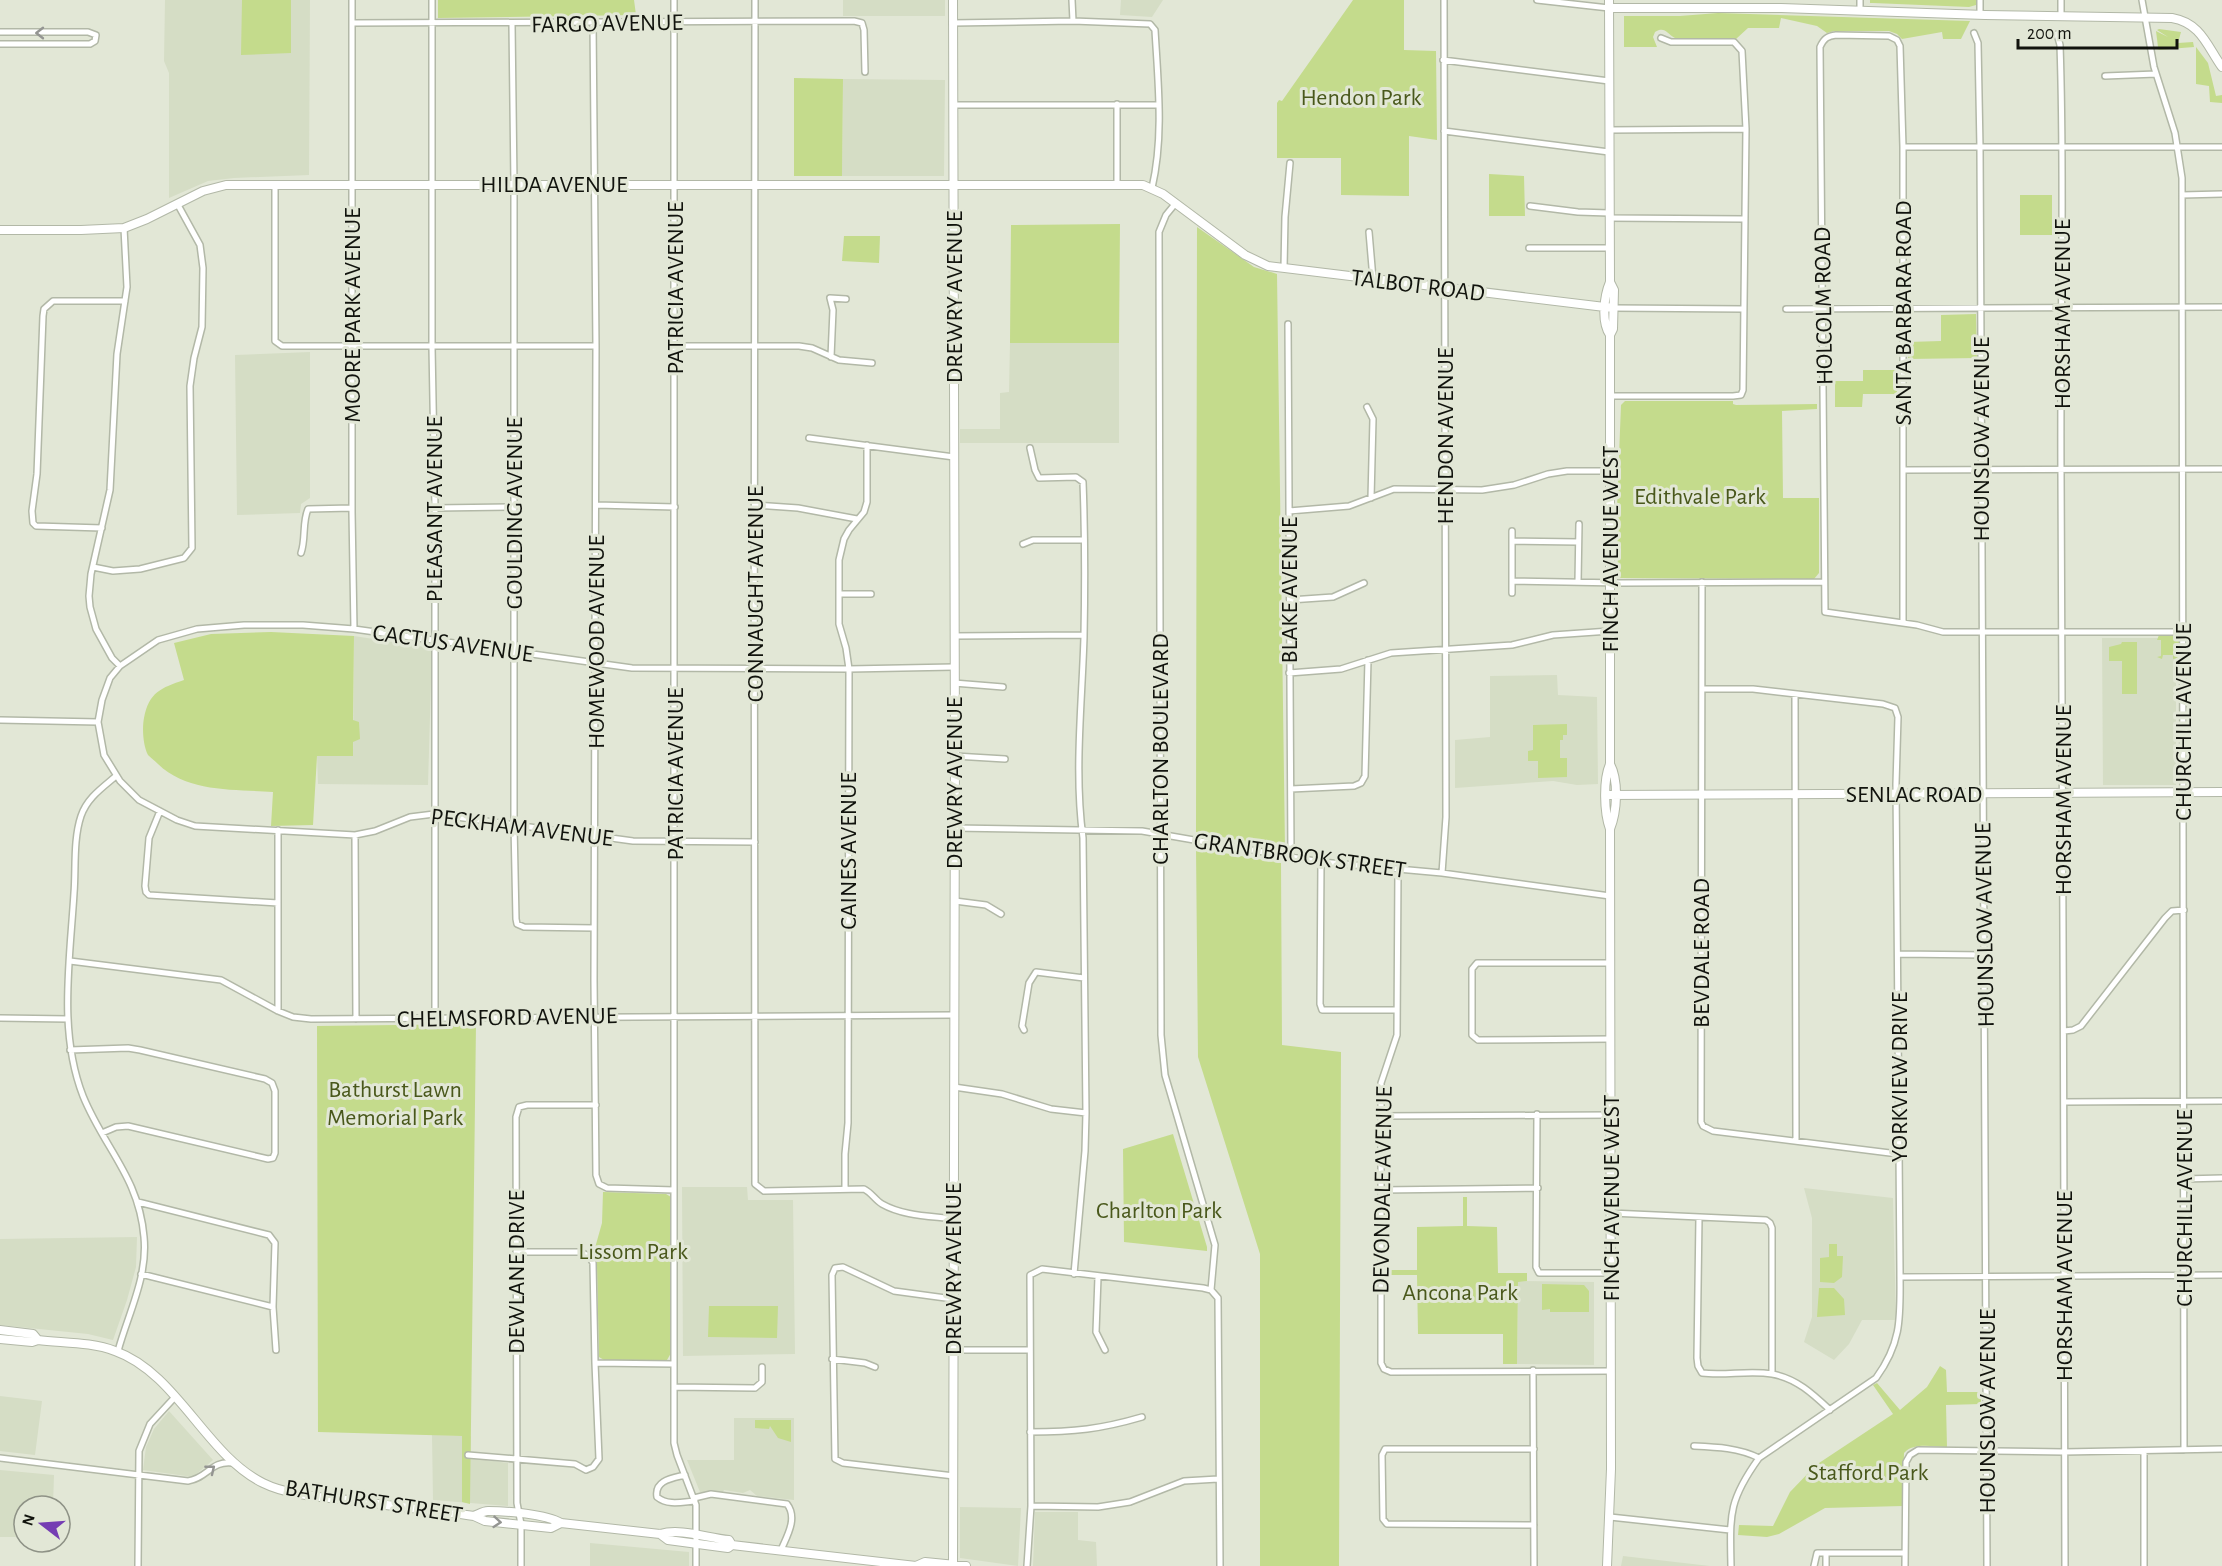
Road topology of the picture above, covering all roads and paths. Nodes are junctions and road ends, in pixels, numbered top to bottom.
1 (352, 0) edge
2 (432, 0) edge
3 (674, 0) edge
4 (755, 0) edge
5 (952, 0) edge
6 (1072, 0) edge
7 (1444, 0) edge
8 (1537, 0) edge
9 (1860, 0) edge
10 (1980, 0) edge
11 (2061, 0) edge
12 (2142, 0) edge
13 (1609, 4) edge
14 (1743, 4) edge
15 (1860, 10) junction
16 (1980, 15) junction
17 (2061, 16) junction
18 (2144, 17) junction
19 (755, 21) junction
20 (1073, 21) junction
21 (352, 23) junction
22 (432, 23) junction
23 (593, 23) junction
24 (674, 23) junction
25 (952, 23) junction
26 (512, 24) junction
27 (0, 32) edge
28 (81, 32) junction
29 (1974, 33) dead end
30 (2057, 34) dead end
31 (1863, 36) joint
32 (1660, 38) dead end
33 (0, 44) edge
34 (80, 44) junction
35 (1443, 60) junction
36 (2222, 67) edge
37 (864, 72) dead end
38 (2156, 74) junction
39 (2105, 76) dead end
40 (1609, 81) junction
41 (1117, 104) junction
42 (954, 105) junction
43 (1159, 105) junction
44 (1746, 129) junction
45 (1609, 130) junction
46 (1444, 131) junction
47 (1903, 147) junction
48 (2178, 147) junction
49 (2222, 147) edge
50 (1980, 148) junction
51 (2063, 148) junction
52 (1609, 152) junction
53 (1290, 163) dead end
54 (275, 184) junction
55 (432, 184) junction
56 (514, 184) junction
57 (595, 184) junction
58 (674, 184) junction
59 (755, 184) junction
60 (1117, 184) junction
61 (353, 185) junction
62 (953, 185) junction
63 (1152, 188) junction
64 (2222, 194) edge
65 (2182, 195) junction
66 (1174, 204) junction
67 (178, 205) junction
68 (1530, 206) dead end
69 (1610, 215) junction
70 (1744, 219) junction
71 (124, 228) junction
72 (0, 230) edge
73 (1369, 232) dead end
74 (1529, 248) dead end
75 (1610, 248) junction
76 (1284, 268) junction
77 (1373, 279) junction
78 (1445, 288) junction
79 (846, 298) dead end
80 (125, 301) junction
81 (2182, 307) junction
82 (2222, 307) edge
83 (1609, 308) junction
84 (1824, 308) junction
85 (1744, 309) junction
86 (1786, 309) dead end
87 (1902, 309) junction
88 (1981, 309) junction
89 (2062, 309) junction
90 (1288, 324) dead end
91 (596, 346) junction
92 (675, 346) junction
93 (755, 346) junction
94 (352, 347) junction
95 (432, 347) junction
96 (514, 347) junction
97 (831, 357) junction
98 (872, 363) dead end
99 (1610, 396) junction
100 (1367, 407) dead end
101 (809, 438) dead end
102 (867, 445) junction
103 (1030, 448) dead end
104 (954, 457) junction
105 (2222, 469) edge
106 (2183, 470) junction
107 (1610, 471) junction
108 (1904, 471) junction
109 (1982, 471) junction
110 (2061, 471) junction
111 (1445, 489) junction
112 (1371, 498) junction
113 (596, 505) junction
114 (755, 506) junction
115 (514, 507) junction
116 (675, 507) junction
117 (352, 508) junction
118 (435, 508) junction
119 (1289, 511) junction
120 (857, 519) junction
121 (1579, 525) dead end
122 (102, 528) junction
123 (1512, 531) dead end
124 (1083, 540) junction
125 (1512, 541) junction
126 (1578, 542) junction
127 (1023, 544) dead end
128 (301, 553) dead end
129 (93, 567) junction
130 (1512, 581) junction
131 (1578, 582) junction
132 (1701, 582) junction
133 (1824, 582) junction
134 (1364, 583) dead end
135 (1610, 583) junction
136 (1512, 593) dead end
137 (839, 594) junction
138 (871, 594) dead end
139 (1290, 600) junction
140 (1903, 623) junction
141 (354, 629) junction
142 (1610, 632) junction
143 (1982, 632) junction
144 (2064, 632) junction
145 (2183, 632) junction
146 (1084, 635) junction
147 (953, 636) junction
148 (435, 641) junction
149 (1446, 649) junction
150 (514, 652) junction
151 (1368, 660) junction
152 (596, 663) junction
153 (120, 666) junction
154 (954, 667) junction
155 (675, 669) junction
156 (753, 669) junction
157 (849, 669) junction
158 (1289, 673) junction
159 (954, 683) junction
160 (1003, 687) dead end
161 (1702, 689) junction
162 (1795, 695) junction
163 (0, 720) edge
164 (98, 722) junction
165 (955, 756) junction
166 (1005, 759) dead end
167 (116, 776) junction
168 (1291, 789) junction
169 (2184, 792) junction
170 (2222, 792) edge
171 (1796, 794) junction
172 (1896, 794) junction
173 (1982, 794) junction
174 (2063, 794) junction
175 (1701, 795) junction
176 (1610, 796) junction
177 (160, 812) junction
178 (434, 814) junction
179 (514, 825) junction
180 (954, 827) junction
181 (278, 830) junction
182 (1082, 830) junction
183 (355, 835) junction
184 (1160, 835) junction
185 (595, 836) junction
186 (755, 842) junction
187 (674, 843) junction
188 (1291, 856) junction
189 (1321, 862) junction
190 (1398, 869) junction
191 (1442, 873) junction
192 (1610, 896) junction
193 (955, 902) junction
194 (278, 903) junction
195 (2184, 910) junction
196 (1001, 914) dead end
197 (594, 928) junction
198 (1899, 954) junction
199 (1985, 955) junction
200 (70, 961) junction
201 (1611, 963) junction
202 (1084, 978) junction
203 (1397, 1010) junction
204 (278, 1011) junction
205 (848, 1015) junction
206 (953, 1015) junction
207 (595, 1016) junction
208 (675, 1017) junction
209 (754, 1017) junction
210 (0, 1018) edge
211 (435, 1018) junction
212 (68, 1019) junction
213 (356, 1019) junction
214 (1024, 1030) dead end
215 (2064, 1030) junction
216 (1611, 1040) junction
217 (70, 1050) junction
218 (954, 1087) junction
219 (2222, 1101) edge
220 (2064, 1102) junction
221 (2184, 1102) junction
222 (596, 1105) junction
223 (1086, 1113) junction
224 (1537, 1114) junction
225 (1611, 1115) junction
226 (1380, 1116) junction
227 (102, 1133) junction
228 (1796, 1141) junction
229 (1898, 1154) junction
230 (2222, 1178) edge
231 (2184, 1179) junction
232 (1538, 1188) junction
233 (845, 1189) junction
234 (675, 1190) junction
235 (1381, 1190) junction
236 (138, 1202) junction
237 (1611, 1213) junction
238 (1699, 1217) junction
239 (953, 1219) junction
240 (516, 1252) junction
241 (1611, 1273) junction
242 (141, 1274) junction
243 (1074, 1274) junction
244 (2184, 1275) junction
245 (2222, 1275) edge
246 (1900, 1276) junction
247 (1098, 1277) junction
248 (1986, 1277) junction
249 (2064, 1277) junction
250 (1211, 1290) junction
251 (953, 1299) junction
252 (273, 1307) junction
253 (0, 1330) edge
254 (0, 1340) edge
255 (38, 1340) junction
256 (276, 1350) dead end
257 (954, 1350) junction
258 (1030, 1350) junction
259 (1105, 1350) dead end
260 (118, 1351) junction
261 (832, 1359) junction
262 (595, 1364) junction
263 (674, 1364) junction
264 (762, 1367) dead end
265 (875, 1367) dead end
266 (1533, 1370) junction
267 (1611, 1371) junction
268 (1772, 1374) junction
269 (674, 1387) junction
270 (174, 1397) junction
271 (1830, 1410) junction
272 (1142, 1417) dead end
273 (1030, 1432) junction
274 (1694, 1446) dead end
275 (1534, 1449) junction
276 (2184, 1449) junction
277 (2222, 1449) edge
278 (1987, 1451) junction
279 (2144, 1451) junction
280 (2064, 1452) junction
281 (468, 1455) dead end
282 (0, 1458) edge
283 (1759, 1458) junction
284 (517, 1459) junction
285 (235, 1463) junction
286 (138, 1475) junction
287 (685, 1475) junction
288 (954, 1476) junction
289 (1218, 1479) junction
290 (695, 1499) junction
291 (1031, 1506) junction
292 (520, 1514) junction
293 (474, 1516) junction
294 (1611, 1517) junction
295 (561, 1523) junction
296 (521, 1524) junction
297 (1534, 1525) junction
298 (1730, 1530) junction
299 (696, 1539) junction
300 (781, 1550) junction
301 (1826, 1553) junction
302 (1905, 1553) junction
303 (953, 1565) edge
304 (138, 1566) edge
305 (521, 1566) edge
306 (696, 1566) edge
307 (916, 1566) edge
308 (966, 1566) edge
309 (1027, 1566) edge
310 (1220, 1566) edge
311 (1534, 1566) edge
312 (1607, 1566) edge
313 (1731, 1566) edge
314 (1814, 1566) edge
315 (1826, 1566) edge
316 (1905, 1566) edge
317 (1987, 1566) edge
318 (2065, 1566) edge
319 (2144, 1566) edge

1 - 21 street, MOORE PARK AVENUE
2 - 22 street, PLEASANT AVENUE
3 - 24 street, PATRICIA AVENUE
4 - 19 street, CONNAUGHT AVENUE
5 - 25 street, DREWRY AVENUE
6 - 20 street
7 - 35 street, HENDON AVENUE
8 - 13 street
9 - 15 street
10 - 16 street
11 - 17 street
12 - 18 street, CHURCHILL AVENUE
13 - 14 street
13 - 40 street, FINCH AVENUE WEST
14 - 15 street
15 - 16 street
16 - 17 street
17 - 18 street
18 - 36 street
18 - 38 street, CHURCHILL AVENUE
19 - 24 street, FARGO AVENUE
19 - 37 street, FARGO AVENUE
19 - 59 street, CONNAUGHT AVENUE
20 - 25 street
20 - 43 street
21 - 22 street, FARGO AVENUE
21 - 61 street, MOORE PARK AVENUE
22 - 26 street, FARGO AVENUE
22 - 55 street, PLEASANT AVENUE
23 - 24 street, FARGO AVENUE
23 - 26 street, FARGO AVENUE
23 - 57 street, HOMEWOOD AVENUE
24 - 58 street, PATRICIA AVENUE
25 - 42 street, DREWRY AVENUE
26 - 56 street, GOULDING AVENUE
28 -> 27 street
28 - 34 street
28 - 34 street
29 - 50 street, HOUNSLOW AVENUE
30 - 51 street, HORSHAM AVENUE
31 - 47 street, SANTA BARBARA ROAD
31 - 84 street, HOLCOLM ROAD
32 - 44 street
33 - 34 street
35 - 40 street
35 - 46 street, HENDON AVENUE
38 - 39 street
38 - 48 street, CHURCHILL AVENUE
40 - 45 street, FINCH AVENUE WEST
41 - 42 street
41 - 43 street
41 - 60 street
42 - 62 street, DREWRY AVENUE
43 - 63 street
44 - 45 street
44 - 70 street
45 - 52 street, FINCH AVENUE WEST
46 - 52 street
46 - 78 street, HENDON AVENUE
47 - 50 street
47 - 87 street, SANTA BARBARA ROAD
48 - 49 street
48 - 51 street
48 - 65 street, CHURCHILL AVENUE
50 - 51 street
50 - 88 street, HOUNSLOW AVENUE
51 - 89 street, HORSHAM AVENUE
52 - 69 street, FINCH AVENUE WEST
53 - 76 street
54 - 61 street, HILDA AVENUE
54 - 67 street, HILDA AVENUE
54 - 94 street
55 - 56 street, HILDA AVENUE
55 - 61 street, HILDA AVENUE
55 - 95 street, PLEASANT AVENUE
56 - 57 street, HILDA AVENUE
56 - 96 street, GOULDING AVENUE
57 - 58 street, HILDA AVENUE
57 - 91 street, HOMEWOOD AVENUE
58 - 59 street, HILDA AVENUE
58 - 92 street, PATRICIA AVENUE
59 - 62 street, HILDA AVENUE
59 - 93 street, CONNAUGHT AVENUE
60 - 62 street, HILDA AVENUE
60 - 63 street, TALBOT ROAD
61 - 94 street, MOORE PARK AVENUE
62 - 104 street, DREWRY AVENUE
63 - 66 street, TALBOT ROAD
64 - 65 street
65 - 81 street, CHURCHILL AVENUE
66 - 76 street, TALBOT ROAD
66 - 184 street, CHARLTON BOULEVARD
67 - 71 street, HILDA AVENUE
67 - 129 street
68 - 69 street
69 - 70 street
69 - 75 street, FINCH AVENUE WEST
70 - 85 street
71 - 72 street, HILDA AVENUE
71 - 80 street
73 - 77 street
74 - 75 street
75 - 83 street, FINCH AVENUE WEST
76 - 77 street, TALBOT ROAD
77 - 78 street, TALBOT ROAD
78 - 83 street, TALBOT ROAD
78 - 111 street, HENDON AVENUE
79 - 97 street
80 - 122 street
80 - 122 street
81 - 82 street
81 - 89 street
81 - 106 street, CHURCHILL AVENUE
83 - 85 street, TALBOT ROAD
83 - 99 street, FINCH AVENUE WEST
84 - 86 street
84 - 87 street
84 - 133 street, HOLCOLM ROAD
85 - 99 street
87 - 88 street
87 - 108 street, SANTA BARBARA ROAD
88 - 89 street
88 - 109 street, HOUNSLOW AVENUE
89 - 110 street, HORSHAM AVENUE
90 - 119 street, BLAKE AVENUE
91 - 96 street
91 - 113 street, HOMEWOOD AVENUE
92 - 93 street
92 - 116 street, PATRICIA AVENUE
93 - 97 street
93 - 114 street, CONNAUGHT AVENUE
94 - 95 street
94 - 117 street, MOORE PARK AVENUE
95 - 96 street
95 - 118 street, PLEASANT AVENUE
96 - 115 street, GOULDING AVENUE
97 - 98 street
99 - 107 street, FINCH AVENUE WEST
100 - 112 street
101 - 102 street
102 - 104 street
102 - 120 street, CAINES AVENUE
103 - 124 street
104 - 147 street, DREWRY AVENUE
105 - 106 street
106 - 110 street
106 - 145 street, CHURCHILL AVENUE
107 - 111 street
107 - 135 street, FINCH AVENUE WEST
108 - 109 street
108 - 140 street, SANTA BARBARA ROAD
109 - 110 street
109 - 143 street, HOUNSLOW AVENUE
110 - 144 street, HORSHAM AVENUE
111 - 112 street
111 - 149 street, HENDON AVENUE
112 - 119 street
113 - 116 street
113 - 152 street, HOMEWOOD AVENUE
114 - 120 street
114 - 156 street, CONNAUGHT AVENUE
115 - 118 street
115 - 150 street, GOULDING AVENUE
116 - 155 street, PATRICIA AVENUE
117 - 128 street
117 - 141 street, MOORE PARK AVENUE
118 - 148 street, PLEASANT AVENUE
119 - 139 street, BLAKE AVENUE
120 - 137 street, CAINES AVENUE
121 - 126 street
122 - 129 street
123 - 125 street
124 - 127 street
124 - 146 street
125 - 126 street
125 - 130 street
126 - 131 street
129 - 153 street
130 - 131 street
130 - 136 street
131 - 135 street
132 - 133 street
132 - 135 street
132 - 161 street, BEVDALE ROAD
133 - 140 street, HOLCOLM ROAD
134 - 139 street
135 - 142 street, FINCH AVENUE WEST
137 - 138 street
137 - 157 street, CAINES AVENUE
139 - 158 street, BLAKE AVENUE
140 - 143 street
141 - 148 street, CACTUS AVENUE
141 - 153 street, CACTUS AVENUE
142 - 149 street
142 - 176 street, FINCH AVENUE WEST
143 - 144 street
143 - 173 street, HOUNSLOW AVENUE
144 - 145 street
144 - 174 street, HORSHAM AVENUE
145 - 169 street, CHURCHILL AVENUE
146 - 147 street
146 - 182 street
147 - 154 street, DREWRY AVENUE
148 - 150 street, CACTUS AVENUE
148 - 178 street, PLEASANT AVENUE
149 - 151 street
149 - 191 street, HENDON AVENUE
150 - 152 street, CACTUS AVENUE
150 - 179 street, GOULDING AVENUE
151 - 158 street
151 - 168 street
152 - 155 street, CACTUS AVENUE
152 - 185 street, HOMEWOOD AVENUE
153 - 164 street, CACTUS AVENUE
154 - 157 street, CACTUS AVENUE
154 - 159 street, DREWRY AVENUE
155 - 156 street, CACTUS AVENUE
155 - 187 street, PATRICIA AVENUE
156 - 157 street, CACTUS AVENUE
156 - 186 street, CONNAUGHT AVENUE
157 - 205 street, CAINES AVENUE
158 - 168 street, BLAKE AVENUE
159 - 160 street
159 - 165 street, DREWRY AVENUE
161 - 162 street, YORKVIEW DRIVE
161 - 175 street, BEVDALE ROAD
162 - 171 street
162 - 172 street, YORKVIEW DRIVE
163 - 164 street
164 - 167 street, PECKHAM AVENUE
165 - 166 street
165 - 180 street, DREWRY AVENUE
167 - 177 street, PECKHAM AVENUE
167 - 200 street
168 - 188 street, BLAKE AVENUE
169 - 170 street, SENLAC ROAD
169 - 174 street, SENLAC ROAD
169 - 195 street, CHURCHILL AVENUE
171 - 172 street, SENLAC ROAD
171 - 175 street, SENLAC ROAD
171 - 228 street
172 - 173 street, SENLAC ROAD
172 - 198 street, YORKVIEW DRIVE
173 - 174 street, SENLAC ROAD
173 - 199 street, HOUNSLOW AVENUE
174 - 215 street, HORSHAM AVENUE
175 - 176 street, SENLAC ROAD
175 - 228 street, BEVDALE ROAD
176 - 192 street, FINCH AVENUE WEST
177 - 181 street, PECKHAM AVENUE
177 - 194 street
178 - 179 street, PECKHAM AVENUE
178 - 183 street, PECKHAM AVENUE
178 - 211 street, PLEASANT AVENUE
179 - 185 street, PECKHAM AVENUE
179 - 197 street, GOULDING AVENUE
180 - 182 street, GRANTBROOK STREET
180 - 193 street, DREWRY AVENUE
181 - 183 street, PECKHAM AVENUE
181 - 194 street
182 - 184 street, GRANTBROOK STREET
182 - 202 street
183 - 213 street
184 - 188 street, GRANTBROOK STREET
184 - 250 street, CHARLTON BOULEVARD
185 - 187 street, PECKHAM AVENUE
185 - 197 street, HOMEWOOD AVENUE
186 - 187 street, PECKHAM AVENUE
186 - 209 street, CONNAUGHT AVENUE
187 - 208 street, PATRICIA AVENUE
188 - 189 street, GRANTBROOK STREET
189 - 190 street, GRANTBROOK STREET
189 - 203 street
190 - 191 street, GRANTBROOK STREET
190 - 203 street, DEVONDALE AVENUE
191 - 192 street, GRANTBROOK STREET
192 - 201 street, FINCH AVENUE WEST
193 - 196 street
193 - 206 street, DREWRY AVENUE
194 - 204 street
195 - 215 street
195 - 221 street, CHURCHILL AVENUE
197 - 207 street, HOMEWOOD AVENUE
198 - 199 street
198 - 229 street, YORKVIEW DRIVE
199 - 248 street, HOUNSLOW AVENUE
200 - 204 street, CHELMSFORD AVENUE
200 - 212 street
201 - 216 street, FINCH AVENUE WEST
201 - 216 street
202 - 214 street
202 - 223 street
203 - 226 street, DEVONDALE AVENUE
204 - 213 street, CHELMSFORD AVENUE
205 - 206 street, CHELMSFORD AVENUE
205 - 209 street, CHELMSFORD AVENUE
205 - 233 street, CAINES AVENUE
206 - 218 street, DREWRY AVENUE
207 - 208 street, CHELMSFORD AVENUE
207 - 211 street, CHELMSFORD AVENUE
207 - 222 street, HOMEWOOD AVENUE
208 - 209 street, CHELMSFORD AVENUE
208 - 234 street, PATRICIA AVENUE
209 - 233 street, CONNAUGHT AVENUE
210 - 212 street
211 - 213 street, CHELMSFORD AVENUE
212 - 217 street
215 - 220 street, HORSHAM AVENUE
216 - 225 street, FINCH AVENUE WEST
217 - 227 street
217 - 227 street
218 - 223 street
218 - 239 street, DREWRY AVENUE
219 - 221 street
220 - 221 street
220 - 249 street, HORSHAM AVENUE
221 - 231 street, CHURCHILL AVENUE
222 - 234 street, HOMEWOOD AVENUE
222 - 240 street, DEWLANE DRIVE
223 - 243 street
224 - 225 street
224 - 226 street
224 - 232 street
225 - 237 street, FINCH AVENUE WEST
226 - 235 street, DEVONDALE AVENUE
227 - 236 street
228 - 229 street, BEVDALE ROAD
229 - 246 street, YORKVIEW DRIVE
230 - 231 street
231 - 244 street, CHURCHILL AVENUE
232 - 235 street
232 - 241 street
233 - 239 street
234 - 263 street, PATRICIA AVENUE
235 - 266 street, DEVONDALE AVENUE
236 - 242 street
236 - 252 street
237 - 238 street
237 - 241 street, FINCH AVENUE WEST
238 - 268 street
238 - 268 street
239 - 251 street, DREWRY AVENUE
240 - 262 street
240 - 284 street, DEWLANE DRIVE
241 - 267 street, FINCH AVENUE WEST
242 - 252 street
242 - 260 street
243 - 247 street
243 - 258 street
244 - 245 street
244 - 249 street
244 - 276 street, CHURCHILL AVENUE
246 - 248 street
246 - 271 street, YORKVIEW DRIVE
247 - 250 street
247 - 259 street
248 - 249 street
248 - 278 street, HOUNSLOW AVENUE
249 - 280 street, HORSHAM AVENUE
250 - 289 street
251 - 257 street, DREWRY AVENUE
251 - 261 street
252 - 256 street
253 - 255 street, BATHURST STREET
254 - 255 street, BATHURST STREET
255 - 260 street, BATHURST STREET
257 - 258 street
257 - 288 street, DREWRY AVENUE
258 - 273 street
260 - 270 street, BATHURST STREET
261 - 265 street
261 - 288 street
262 - 263 street
262 - 284 street
263 - 269 street, PATRICIA AVENUE
264 - 269 street
266 - 267 street
266 - 275 street
267 - 294 street, FINCH AVENUE WEST
268 - 271 street
269 - 287 street, PATRICIA AVENUE
270 - 285 street, BATHURST STREET
270 - 286 street
271 - 283 street, YORKVIEW DRIVE
272 - 273 street
273 - 291 street
274 - 283 street
275 - 297 street
275 - 297 street
276 - 277 street
276 - 279 street
278 - 280 street
278 - 302 street
278 - 317 street, HOUNSLOW AVENUE
279 - 280 street
279 - 319 street
280 - 318 street, HORSHAM AVENUE
281 - 284 street
282 - 286 street
283 - 298 street, YORKVIEW DRIVE
284 - 292 street, DEWLANE DRIVE
286 -> 285 street
285 - 293 street, BATHURST STREET
286 - 304 street
287 - 290 street, PATRICIA AVENUE
287 - 290 street
288 - 303 street, DREWRY AVENUE
289 - 291 street
289 - 310 street
290 - 299 street, PATRICIA AVENUE
290 - 300 street
291 - 309 street
292 - 293 street, BATHURST STREET
292 - 295 street, BATHURST STREET
292 - 296 street, DEWLANE DRIVE
293 -> 296 street, BATHURST STREET
294 - 298 street
294 - 312 street, FINCH AVENUE WEST
295 - 296 street, BATHURST STREET
295 - 299 street, BATHURST STREET
296 - 305 street, DEWLANE DRIVE
297 - 311 street
298 - 313 street, YORKVIEW DRIVE
299 - 300 street, BATHURST STREET
299 - 306 street, PATRICIA AVENUE
300 - 307 street, BATHURST STREET
301 - 302 street
301 - 314 street
301 - 315 street
302 - 316 street
303 - 307 street, BATHURST STREET
303 - 308 street, BATHURST STREET

